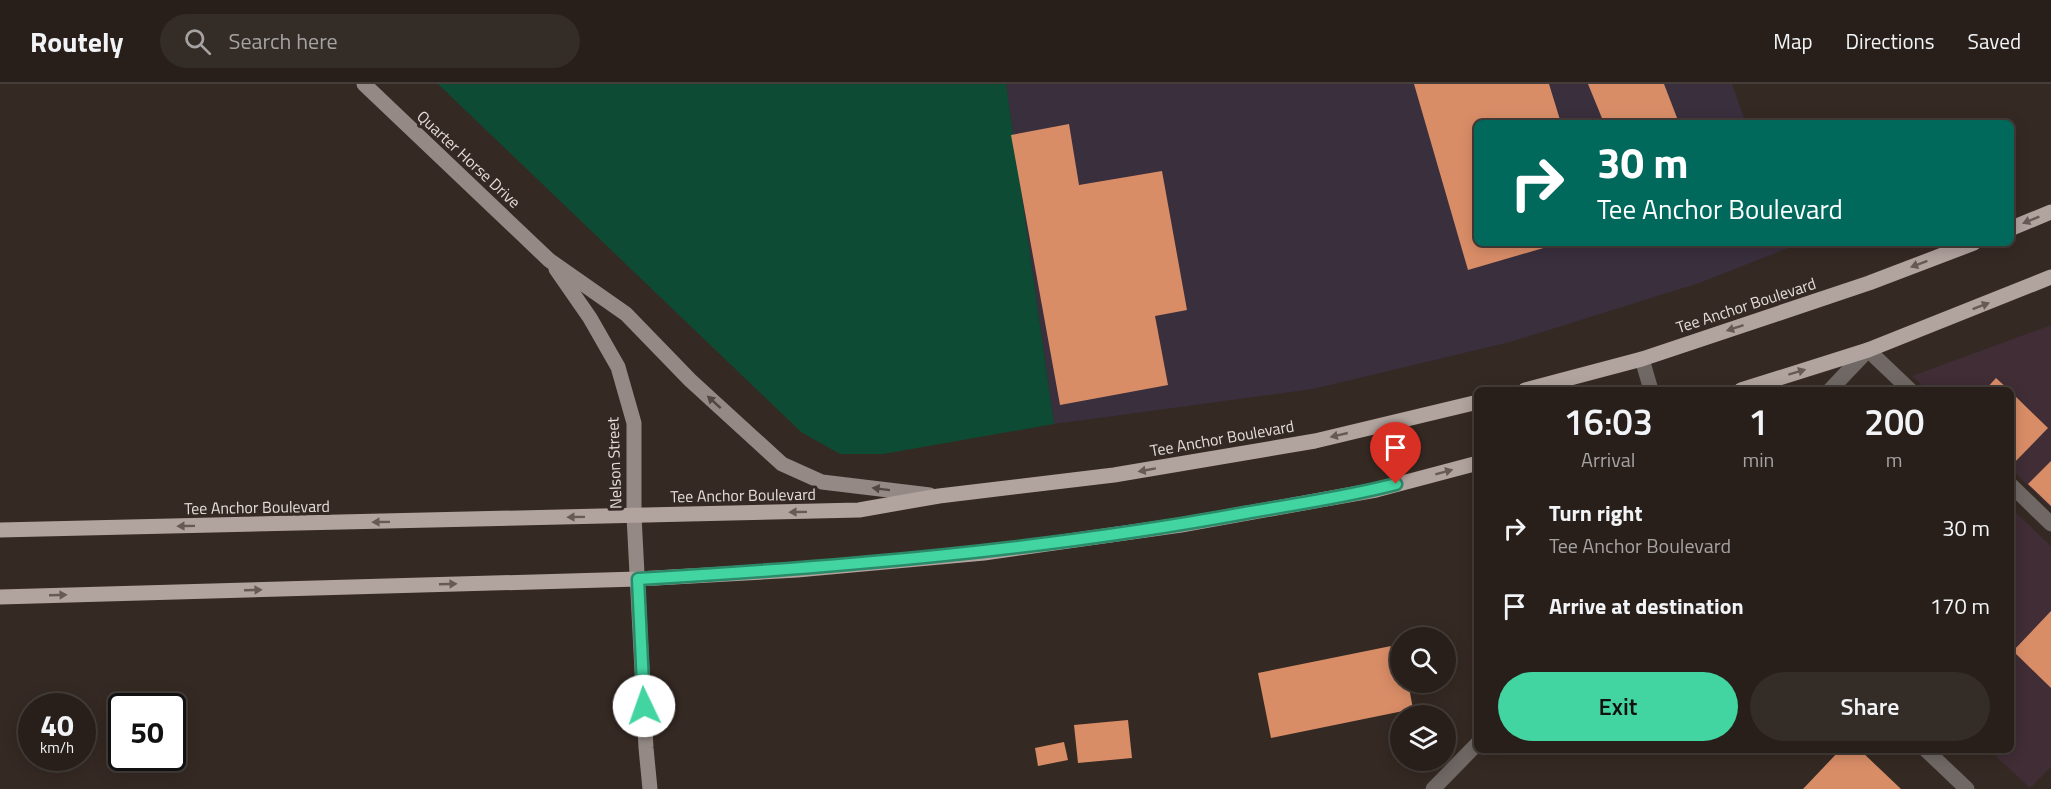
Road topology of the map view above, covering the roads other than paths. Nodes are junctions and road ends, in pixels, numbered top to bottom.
1 (364, 84) edge
2 (2051, 212) edge
3 (2014, 227) edge
4 (1966, 246) edge
5 (549, 260) junction
6 (2051, 277) edge
7 (1868, 350) junction
8 (1642, 359) junction
9 (1537, 387) edge
10 (1650, 387) edge
11 (1751, 387) edge
12 (1833, 387) edge
13 (1907, 387) edge
14 (1474, 403) edge
15 (1474, 464) edge
16 (2014, 488) edge
17 (939, 496) junction
18 (634, 516) junction
19 (2051, 524) edge
20 (0, 530) edge
21 (638, 579) junction
22 (0, 597) edge
23 (1474, 747) edge
24 (1929, 753) edge
25 (650, 789) edge
26 (1433, 789) edge
27 (1967, 789) edge

1 - 5 main road, Quarter Horse Drive
2 -> 3 main road
4 -> 8 main road, Tee Anchor Boulevard
17 -> 5 main road
5 - 18 main road, Nelson Street
7 -> 6 main road
11 -> 7 main road
7 - 12 street
7 - 13 street
8 - 9 main road, Tee Anchor Boulevard
8 - 10 street
14 -> 17 main road, Tee Anchor Boulevard
21 -> 15 main road
16 - 19 street
17 -> 18 main road, Tee Anchor Boulevard
18 -> 20 main road, Tee Anchor Boulevard
18 - 21 main road, Nelson Street
22 -> 21 main road
21 - 25 main road, Nelson Street
23 - 26 street
24 - 27 street

